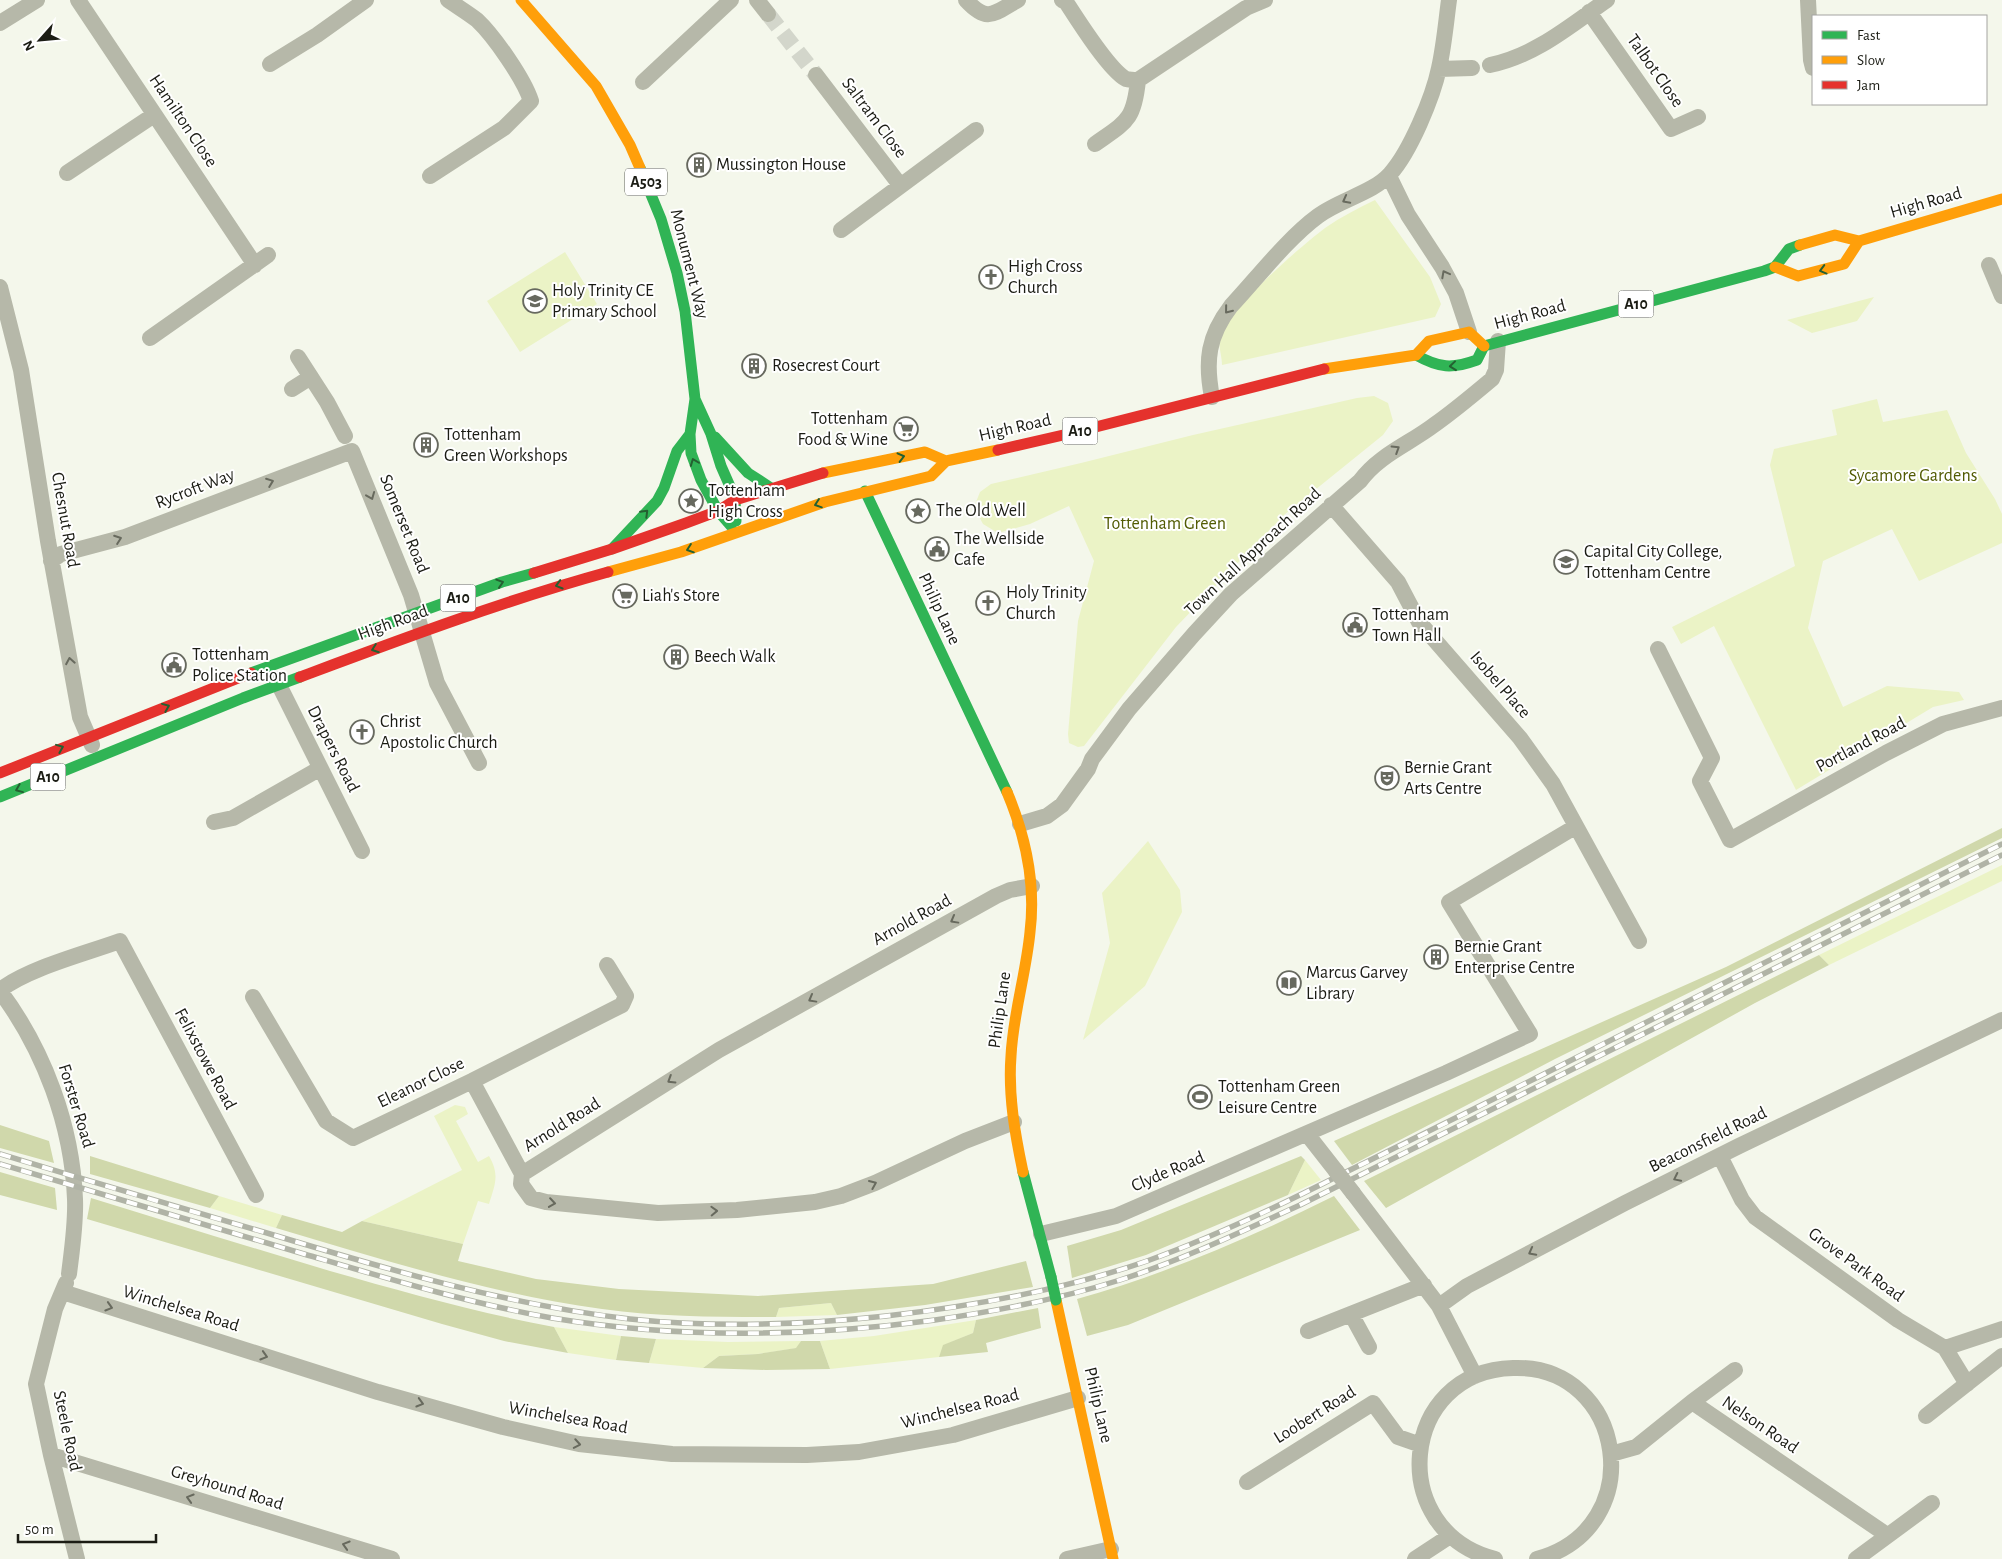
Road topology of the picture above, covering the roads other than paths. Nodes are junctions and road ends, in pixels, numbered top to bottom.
1 (37, 0) edge
2 (78, 0) edge
3 (366, 0) edge
4 (448, 0) edge
5 (521, 0) edge
6 (731, 0) edge
7 (757, 0) edge
8 (966, 0) edge
9 (1018, 0) edge
10 (1062, 0) edge
11 (1265, 0) edge
12 (1449, 0) edge
13 (1607, 0) edge
14 (1808, 0) edge
15 (1241, 4) edge
16 (1589, 12) junction
17 (768, 14) tunnel mouth
18 (0, 23) edge
19 (270, 64) dead end
20 (1490, 64) dead end
21 (1812, 64) edge
22 (1472, 68) dead end
23 (1439, 69) junction
24 (816, 75) tunnel mouth
25 (1138, 80) junction
26 (644, 82) dead end
27 (154, 115) junction
28 (1698, 117) dead end
29 (976, 130) dead end
30 (1095, 144) dead end
31 (66, 173) dead end
32 (430, 176) dead end
33 (1389, 176) junction
34 (900, 185) junction
35 (2002, 199) edge
36 (841, 230) dead end
37 (1859, 241) junction
38 (268, 255) dead end
39 (255, 264) junction
40 (1990, 265) dead end
41 (1775, 267) junction
42 (0, 287) edge
43 (2002, 296) edge
44 (1469, 332) junction
45 (150, 338) dead end
46 (1491, 343) junction
47 (1416, 355) junction
48 (298, 357) dead end
49 (310, 377) junction
50 (292, 389) dead end
51 (1212, 397) junction
52 (695, 399) junction
53 (690, 434) junction
54 (711, 434) junction
55 (345, 436) dead end
56 (352, 451) joint
57 (946, 462) junction
58 (859, 479) junction
59 (770, 488) junction
60 (735, 500) junction
61 (1331, 506) junction
62 (718, 511) junction
63 (736, 533) junction
64 (612, 549) junction
65 (51, 561) junction
66 (415, 613) junction
67 (420, 632) junction
68 (1658, 649) dead end
69 (269, 666) junction
70 (278, 684) junction
71 (2002, 708) edge
72 (88, 737) junction
73 (97, 757) junction
74 (478, 763) dead end
75 (319, 769) junction
76 (0, 773) edge
77 (0, 797) edge
78 (214, 822) dead end
79 (1020, 824) junction
80 (1575, 828) junction
81 (362, 851) dead end
82 (1032, 886) junction
83 (1640, 941) dead end
84 (608, 965) dead end
85 (0, 991) edge
86 (253, 997) dead end
87 (2002, 1020) edge
88 (472, 1081) junction
89 (1014, 1122) junction
90 (1307, 1134) junction
91 (1720, 1156) junction
92 (522, 1174) junction
93 (256, 1195) dead end
94 (1041, 1234) junction
95 (66, 1283) junction
96 (1424, 1285) junction
97 (1438, 1306) junction
98 (1351, 1314) junction
99 (2002, 1329) edge
100 (1308, 1331) dead end
101 (1369, 1347) dead end
102 (1945, 1348) junction
103 (2002, 1356) edge
104 (1735, 1370) dead end
105 (1475, 1376) junction
106 (1966, 1384) junction
107 (1078, 1398) junction
108 (1692, 1402) junction
109 (1926, 1416) dead end
110 (1420, 1445) junction
111 (1611, 1454) junction
112 (51, 1455) junction
113 (1247, 1482) dead end
114 (1932, 1502) dead end
115 (1887, 1535) junction
116 (1450, 1536) junction
117 (1112, 1554) edge
118 (1568, 1554) edge
119 (77, 1559) edge
120 (392, 1559) edge
121 (1067, 1559) edge
122 (1415, 1559) edge
123 (1495, 1559) edge
124 (1537, 1559) edge
125 (1856, 1559) edge

1 - 18 street
2 - 27 street, Hamilton Close
3 - 19 street
4 - 32 street
5 - 52 main road, Monument Way / A503
6 - 26 street
7 - 17 street
8 - 9 street
10 - 25 street
11 - 15 street
12 - 23 street
13 - 16 street
14 - 21 street
15 - 25 street
16 - 20 street
16 - 28 street, Talbot Close
22 - 23 street
23 - 33 street
24 - 34 street, Saltram Close
25 - 30 street
27 - 31 street
27 - 39 street, Hamilton Close
29 - 34 street, Saltram Close
44 -> 33 street
33 -> 51 street
34 - 36 street, Saltram Close
35 - 37 main road, High Road
37 - 41 main road
37 -> 41 main road
38 - 39 street
39 - 45 street
40 - 43 street
41 - 46 main road, High Road / A10
42 - 65 street, Chesnut Road
44 - 46 main road, High Road
44 - 47 main road
46 -> 47 main road
61 -> 46 street, Town Hall Approach Road
47 - 51 main road, High Road / A10
48 - 49 street
49 - 50 street
49 - 55 street
51 - 57 main road, High Road / A10
52 - 53 main road, Monument Way / A503
52 - 54 main road, Monument Way / A503
62 -> 53 main road, Monument Way
64 -> 53 main road, A503
54 - 59 main road, A503
54 - 60 main road, Monument Way / A503
65 -> 56 street, Rycroft Way
56 -> 66 street, Somerset Road
57 - 58 main road, High Road / A10
58 -> 57 main road, High Road / A10
58 - 59 main road, High Road / A10
58 -> 63 main road, High Road / A10
58 - 79 main road, Philip Lane
59 - 60 main road, High Road / A10
60 - 62 main road, High Road / A10
60 - 63 main road, Monument Way / A503
61 - 79 street, Town Hall Approach Road
61 - 80 street, Isobel Place
62 - 63 main road, Monument Way
62 - 64 main road, High Road / A10
63 -> 67 main road, High Road / A10
66 -> 64 main road, High Road / A10
72 -> 65 street, Chesnut Road
66 - 67 street, Somerset Road
66 - 69 main road, High Road / A10
67 -> 70 main road, High Road / A10
67 - 74 street, Somerset Road
68 - 71 street, Portland Road
69 - 70 street, Drapers Road
72 -> 69 main road, High Road / A10
70 - 73 main road, High Road / A10
70 - 75 street, Drapers Road
72 - 73 street, Chesnut Road
76 -> 72 main road, High Road / A10
73 -> 77 main road, High Road / A10
75 - 78 street
75 - 81 street, Drapers Road
79 - 82 main road, Philip Lane
80 - 83 street, Isobel Place
80 - 90 street, Clyde Road
82 - 89 main road, Philip Lane
82 -> 92 street, Arnold Road
84 - 88 street, Eleanor Close
85 - 93 street, Felixstowe Road
85 - 95 street, Forster Road
86 - 88 street, Eleanor Close
87 - 91 street, Beaconsfield Road
88 - 92 street
92 -> 89 street, Arnold Road
89 - 94 main road, Philip Lane
90 - 94 street, Clyde Road
90 - 96 street, bridge
91 -> 97 street, Beaconsfield Road
91 - 102 street, Grove Park Road
94 - 107 main road, Philip Lane, bridge
95 -> 107 street, Winchelsea Road
95 - 112 street, Steele Road
96 - 97 street
96 - 98 street
97 - 105 street
98 - 100 street
98 - 101 street
99 - 102 street
102 - 106 street
103 - 106 street
104 - 108 street
105 - 110 street
105 - 111 street
106 - 109 street
107 - 117 main road, Philip Lane
108 - 111 street, Nelson Road
108 - 115 street, Nelson Road
110 - 113 street, Loobert Road
110 - 116 street
111 - 118 street
112 - 119 street, Steele Road
120 -> 112 street, Greyhound Road
114 - 115 street
115 - 125 street
116 - 122 street
116 - 123 street
117 - 121 street
118 - 124 street

